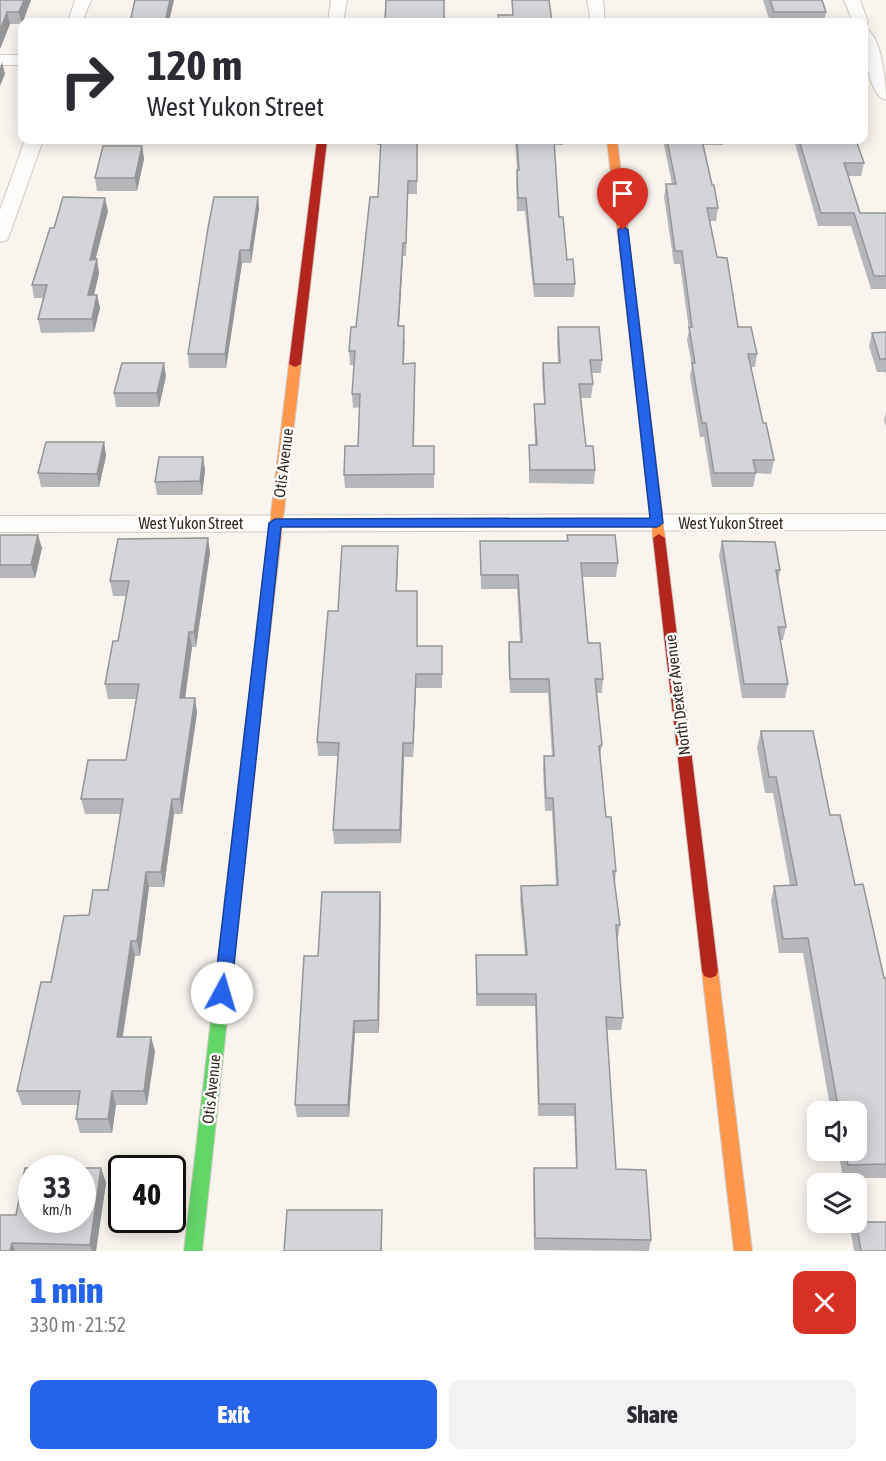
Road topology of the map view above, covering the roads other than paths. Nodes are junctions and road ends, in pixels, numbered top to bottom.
1 (83, 0) edge
2 (339, 0) edge
3 (595, 0) edge
4 (852, 0) edge
5 (76, 18) edge
6 (337, 18) edge
7 (597, 18) edge
8 (859, 18) edge
9 (868, 43) edge
10 (874, 58) edge
11 (0, 60) edge
12 (18, 60) edge
13 (886, 95) edge
14 (33, 144) edge
15 (322, 144) edge
16 (612, 144) edge
17 (0, 236) edge
18 (886, 522) edge
19 (275, 523) junction
20 (657, 523) junction
21 (0, 524) edge
22 (193, 1251) edge
23 (743, 1251) edge

1 - 5 street
2 - 6 street
3 - 7 street
4 - 8 street
9 - 10 street
10 - 13 street
11 - 12 street
14 - 17 street
15 - 19 street, Otis Avenue
16 - 20 street, North Dexter Avenue
18 - 20 street, West Yukon Street
19 - 20 street, West Yukon Street
19 - 21 street, West Yukon Street
19 - 22 street, Otis Avenue
20 - 23 street, North Dexter Avenue

